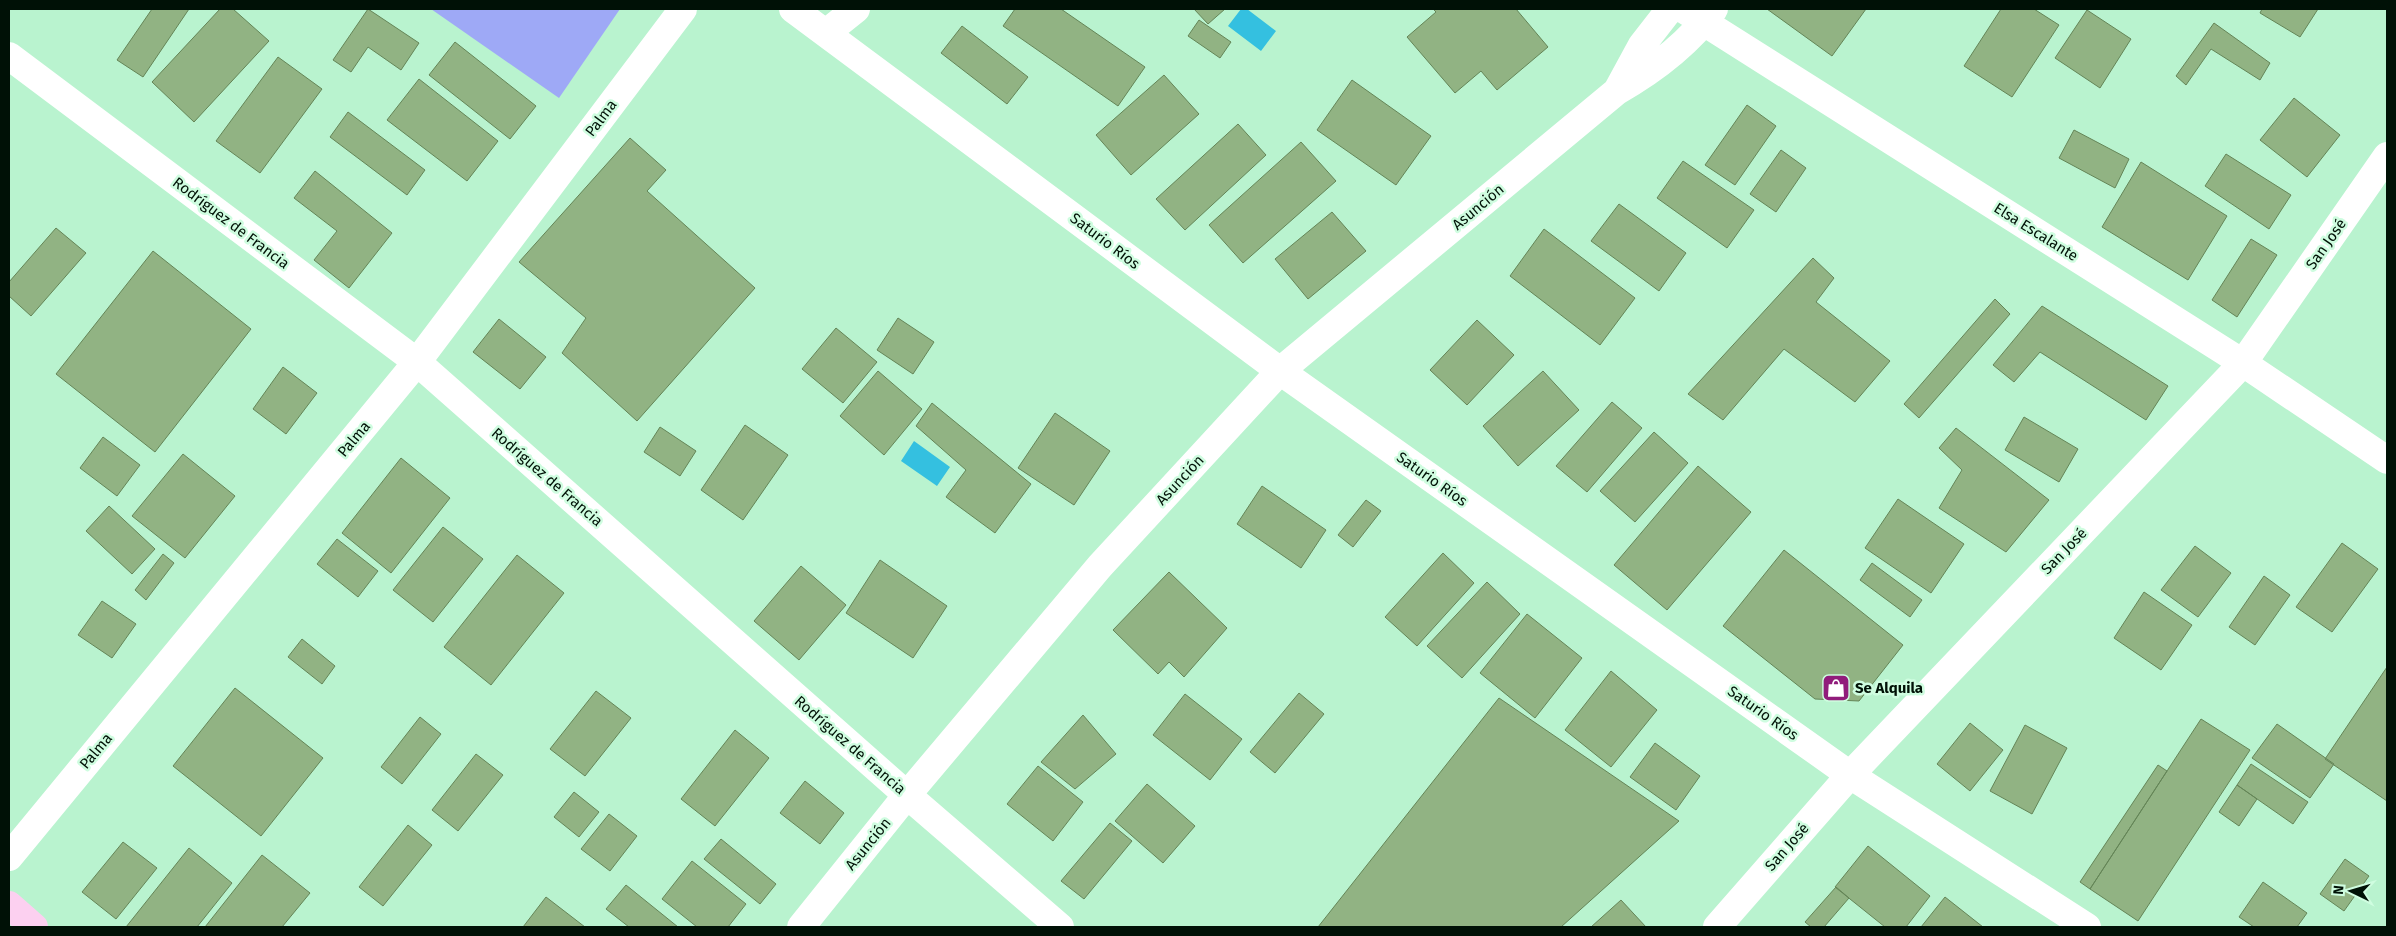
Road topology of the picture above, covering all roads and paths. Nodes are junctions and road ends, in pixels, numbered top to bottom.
1 (683, 9) edge
2 (793, 9) edge
3 (856, 9) edge
4 (1670, 9) edge
5 (1700, 13) edge
6 (826, 33) junction
7 (9, 56) edge
8 (1617, 91) junction
9 (2387, 156) edge
10 (417, 362) junction
11 (2243, 362) junction
12 (1280, 372) junction
13 (2387, 460) edge
14 (1850, 776) junction
15 (907, 796) junction
16 (9, 857) edge
17 (9, 905) edge
18 (2050, 918) edge
19 (34, 927) edge
20 (801, 927) edge
21 (1060, 927) edge
22 (1717, 927) edge
23 (2087, 927) edge

1 - 10 street, Palma
2 - 6 street, Saturio Ríos
3 - 6 street
4 - 8 street, Asunción
5 - 8 street, Asunción
5 - 11 street, Elsa Escalante
6 - 12 street, Saturio Ríos
7 - 10 street, Rodríguez de Francia
8 - 12 street, Asunción
9 - 11 street, San José
10 - 15 street, Rodríguez de Francia
10 - 16 street, Palma
11 - 13 street, Elsa Escalante
11 - 14 street, San José
12 - 14 street, Saturio Ríos
12 - 15 street, Asunción
14 - 18 street, Saturio Ríos
14 - 22 street, San José
15 - 20 street, Asunción
15 - 21 street, Rodríguez de Francia
17 - 19 main road
18 - 23 street, Saturio Ríos

